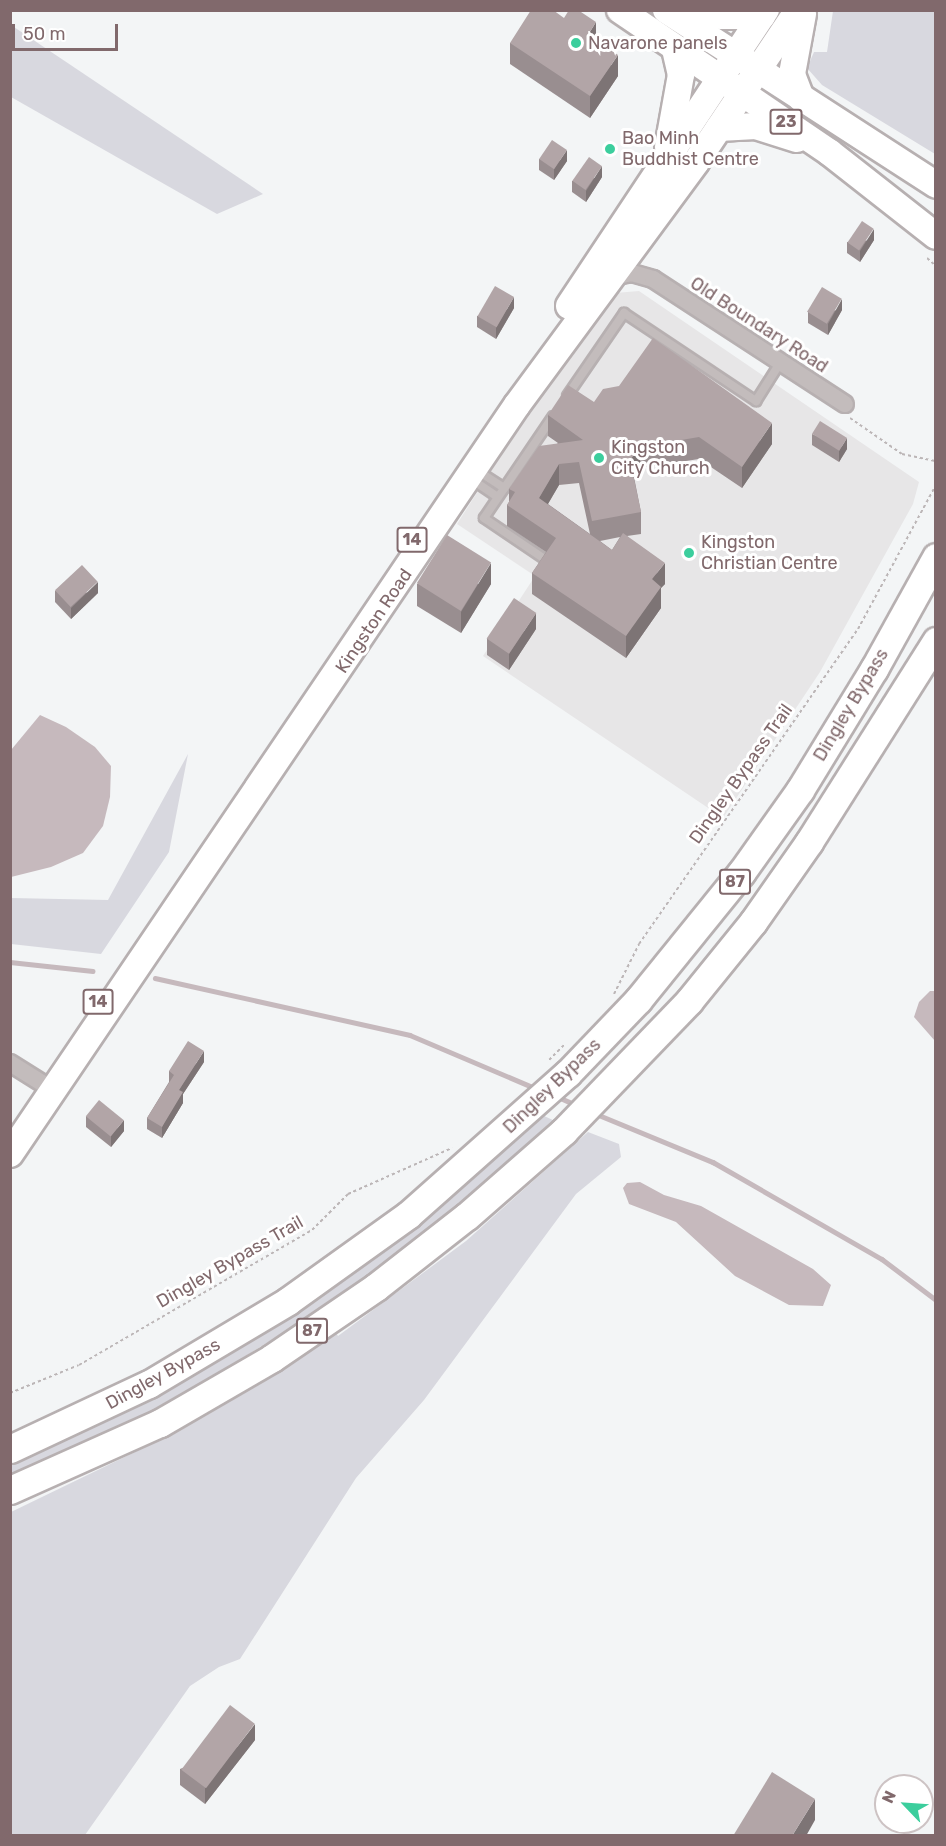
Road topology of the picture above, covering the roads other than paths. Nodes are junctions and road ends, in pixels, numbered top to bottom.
1 (620, 10) edge
2 (666, 10) edge
3 (699, 10) edge
4 (798, 10) edge
5 (804, 10) edge
6 (764, 14) edge
7 (675, 48) junction
8 (735, 55) junction
9 (758, 70) junction
10 (720, 78) junction
11 (743, 93) junction
12 (801, 98) junction
13 (719, 128) junction
14 (829, 152) junction
15 (661, 167) junction
16 (936, 185) edge
17 (642, 234) junction
18 (931, 247) edge
19 (609, 277) junction
20 (653, 279) junction
21 (780, 363) junction
22 (564, 400) edge
23 (844, 404) road end
24 (557, 410) edge
25 (467, 470) junction
26 (504, 488) junction
27 (498, 497) junction
28 (936, 557) edge
29 (546, 560) edge
30 (936, 641) edge
31 (10, 1064) edge
32 (48, 1087) junction
33 (10, 1131) edge
34 (10, 1154) edge
35 (10, 1449) edge
36 (17, 1489) edge

1 - 7 main road, 23
2 - 8 main road, 23
3 - 6 main road
4 - 9 main road, 14
5 - 12 main road
6 - 8 main road, 14
7 - 10 main road, 23
7 - 15 main road
8 - 9 main road, 23
8 - 10 main road, 14
9 - 11 main road, 14
9 - 12 main road, 23
10 - 11 main road, 23
10 - 15 main road, Kingston Road / 14
11 - 13 main road, Kingston Road / 14
11 - 14 main road, 23
12 - 16 main road, 23
13 - 14 main road
13 - 17 main road, Kingston Road / 14
14 - 18 main road, 23
15 - 25 main road, Kingston Road / 14
17 - 19 main road, Kingston Road / 14
17 - 20 street
19 - 20 street, Old Boundary Road
19 - 25 main road, Kingston Road / 14
20 - 21 street, Old Boundary Road
21 - 22 lane
21 - 23 street, Old Boundary Road
24 - 26 lane
25 - 26 lane
25 - 27 lane
25 - 32 main road, Kingston Road / 14
26 - 27 lane
27 - 29 lane
28 - 35 highway, Dingley Bypass / 87
30 - 36 highway, Dingley Bypass / 87
31 - 32 street
32 - 33 main road, Kingston Road / 14
32 - 34 main road, Kingston Road / 14

